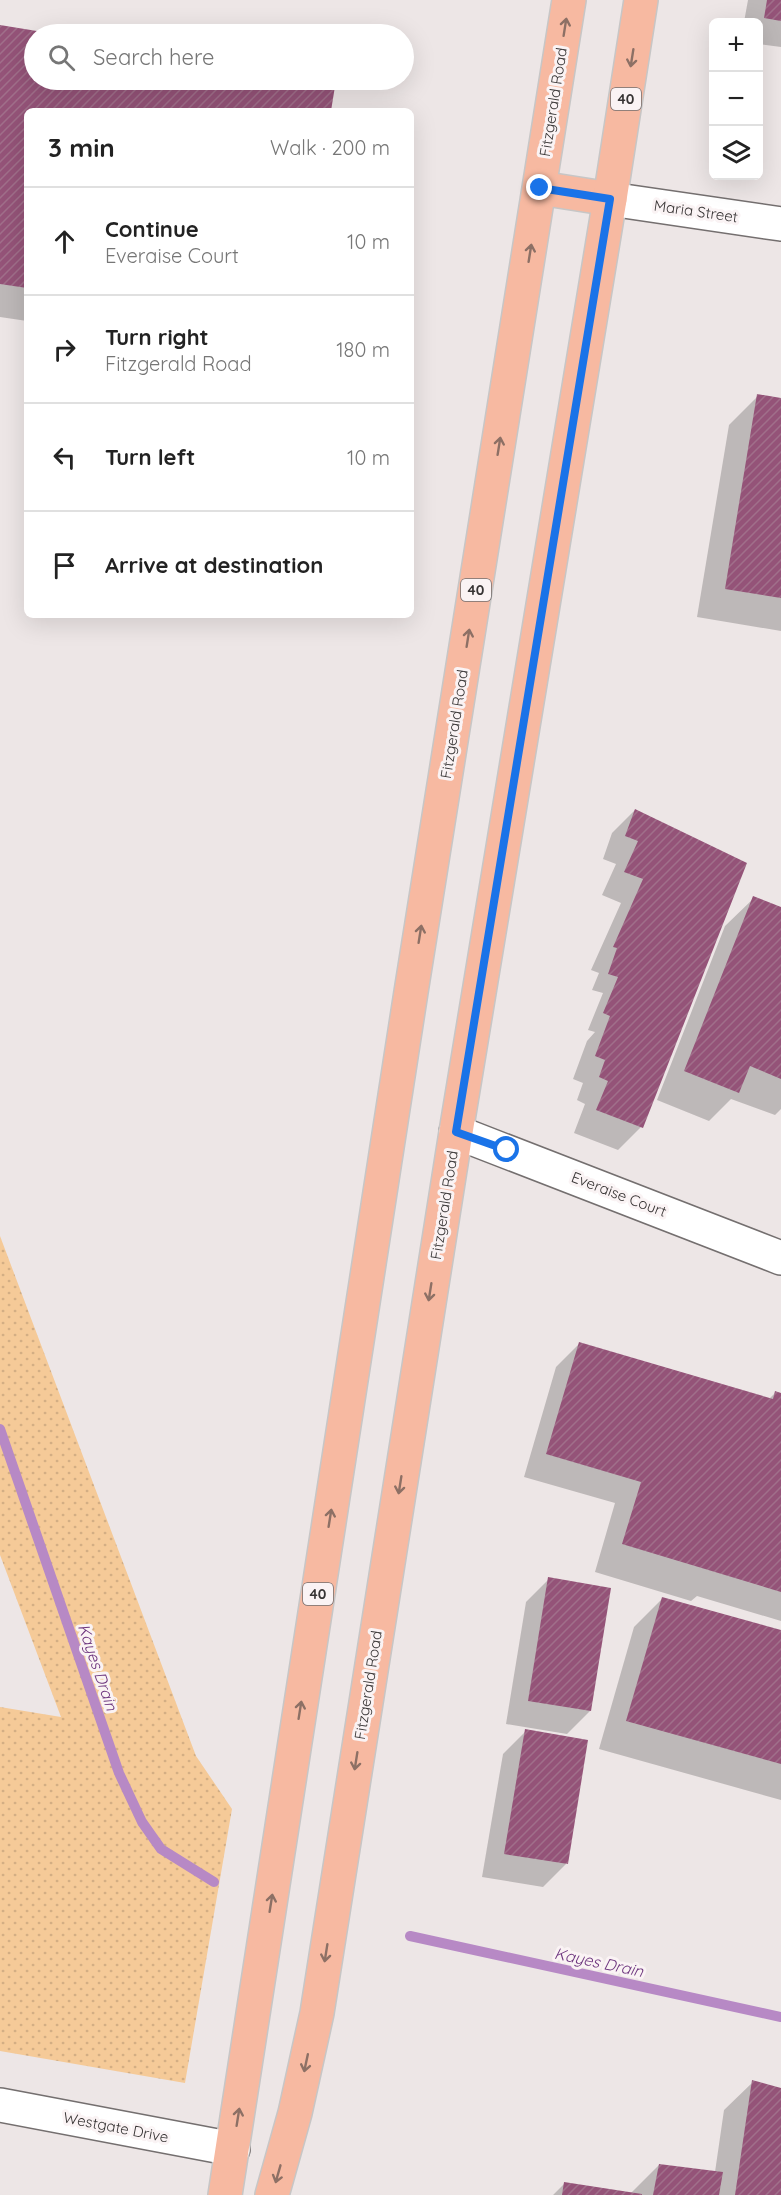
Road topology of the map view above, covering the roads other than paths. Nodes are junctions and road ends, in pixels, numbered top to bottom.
1 (569, 0) edge
2 (641, 0) edge
3 (540, 188) junction
4 (610, 199) junction
5 (781, 224) edge
6 (456, 1132) junction
7 (781, 1258) edge
8 (0, 2105) edge
9 (233, 2149) junction
10 (225, 2195) edge
11 (272, 2195) edge

3 -> 1 main road, Fitzgerald Road / 40
2 -> 4 main road, Fitzgerald Road / 40
3 - 4 main road
9 -> 3 main road, Fitzgerald Road / 40
4 - 5 street, Maria Street
4 - 6 main road, Fitzgerald Road / 40
6 - 7 street, Everaise Court
6 -> 11 main road, Fitzgerald Road / 40
8 - 9 street, Westgate Drive
9 - 10 main road, Fitzgerald Road / 40

